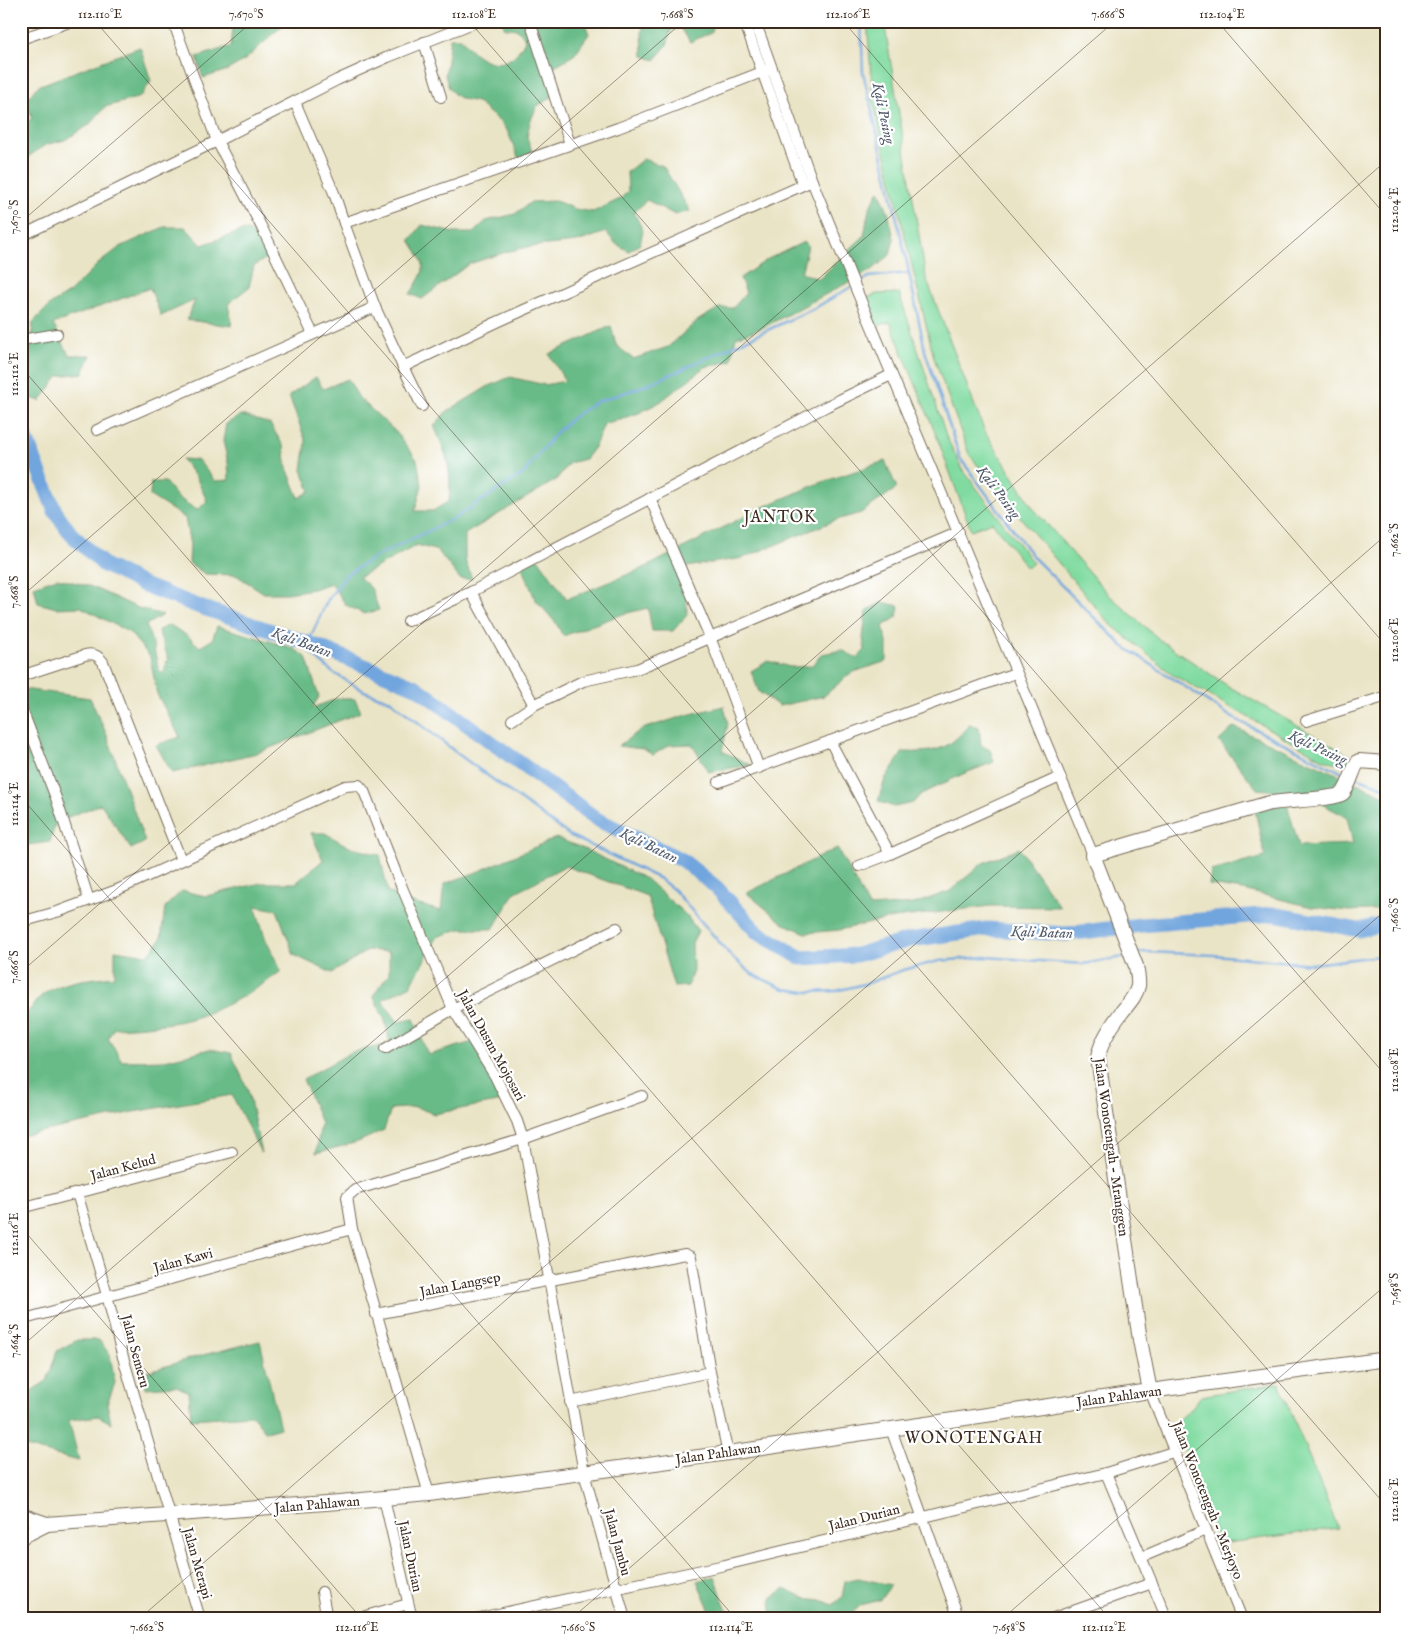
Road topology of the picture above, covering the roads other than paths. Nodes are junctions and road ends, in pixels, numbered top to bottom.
1 (72, 21) edge
2 (174, 21) edge
3 (478, 21) edge
4 (530, 21) edge
5 (744, 21) edge
6 (755, 21) edge
7 (21, 39) edge
8 (424, 42) junction
9 (767, 70) junction
10 (441, 97) dead end
11 (295, 102) junction
12 (217, 141) junction
13 (570, 144) junction
14 (808, 183) junction
15 (344, 223) junction
16 (21, 236) edge
17 (375, 306) junction
18 (57, 334) dead end
19 (313, 334) junction
20 (21, 340) edge
21 (403, 367) junction
22 (891, 375) junction
23 (422, 406) dead end
24 (97, 430) dead end
25 (650, 498) junction
26 (958, 532) junction
27 (471, 592) junction
28 (408, 621) dead end
29 (710, 637) junction
30 (1015, 673) junction
31 (21, 676) edge
32 (1387, 696) edge
33 (534, 705) junction
34 (21, 707) edge
35 (512, 720) dead end
36 (1306, 721) dead end
37 (830, 741) junction
38 (1387, 763) edge
39 (758, 768) junction
40 (1060, 777) junction
41 (719, 782) dead end
42 (890, 854) junction
43 (1092, 855) junction
44 (181, 860) junction
45 (859, 866) dead end
46 (89, 900) junction
47 (21, 922) edge
48 (617, 928) dead end
49 (453, 1009) junction
50 (385, 1049) dead end
51 (642, 1096) dead end
52 (523, 1139) junction
53 (232, 1152) dead end
54 (77, 1194) junction
55 (21, 1208) edge
56 (352, 1229) junction
57 (550, 1281) junction
58 (107, 1295) junction
59 (376, 1314) junction
60 (21, 1320) edge
61 (1387, 1359) edge
62 (710, 1372) junction
63 (1150, 1391) junction
64 (570, 1402) junction
65 (891, 1429) junction
66 (1173, 1452) junction
67 (728, 1453) junction
68 (584, 1473) junction
69 (1106, 1473) junction
70 (429, 1494) junction
71 (384, 1498) junction
72 (21, 1515) edge
73 (170, 1516) junction
74 (922, 1517) junction
75 (48, 1524) junction
76 (1206, 1530) junction
77 (21, 1537) edge
78 (1142, 1557) junction
79 (1152, 1583) junction
80 (616, 1588) junction
81 (322, 1592) dead end
82 (408, 1604) junction
83 (200, 1619) edge
84 (327, 1619) edge
85 (354, 1619) edge
86 (412, 1619) edge
87 (475, 1619) edge
88 (625, 1619) edge
89 (959, 1619) edge
90 (1051, 1619) edge
91 (1167, 1619) edge
92 (1242, 1619) edge

1 - 7 street
2 - 12 street
3 - 8 street
4 - 13 street
5 - 9 street
6 - 9 street
8 - 10 street
8 - 11 street
9 - 13 street
9 - 14 street
11 - 12 street
11 - 15 street
12 - 16 street
12 - 19 street
13 - 15 street
14 - 21 street
14 - 22 street
15 - 17 street
17 - 19 street
17 - 21 street
18 - 20 street
19 - 24 street
21 - 23 street
22 - 25 street
22 - 26 street
25 - 27 street
25 - 29 street
26 - 29 street
26 - 30 street
27 - 28 street
27 - 33 street
29 - 33 street
29 - 39 street
30 - 37 street
30 - 40 street
31 - 44 street
32 - 36 street
33 - 35 street
34 - 46 street
37 - 39 street
37 - 42 street
38 - 43 main road
39 - 41 street
40 - 42 street
40 - 43 street
42 - 45 street
43 - 63 main road, Jalan Wonotengah - Mranggen
44 - 46 street
44 - 49 street, Jalan Dusun Mojosari
46 - 47 street
48 - 49 street
49 - 50 street
49 - 52 street, Jalan Dusun Mojosari
51 - 52 street
52 - 56 street
52 - 57 street, Jalan Dusun Mojosari
53 - 54 street, Jalan Kelud
54 - 55 street, Jalan Kelud
54 - 58 street, Jalan Semeru
56 - 58 street, Jalan Kawi
56 - 59 street
57 - 59 street, Jalan Langsep
57 - 62 street, Jalan Langsep
57 - 64 street, Jalan Dusun Mojosari
58 - 60 street, Jalan Kawi
58 - 73 street, Jalan Semeru
59 - 70 street
61 - 63 main road, Jalan Pahlawan
62 - 64 street
62 - 67 street
63 - 65 main road, Jalan Pahlawan
63 - 66 street, Jalan Wonotengah - Merjoyo
64 - 68 street, Jalan Dusun Mojosari
65 - 67 main road, Jalan Pahlawan
65 - 74 street
66 - 69 street, Jalan Durian
66 - 76 street, Jalan Wonotengah - Merjoyo
67 - 68 main road, Jalan Pahlawan
68 - 70 main road, Jalan Pahlawan
68 - 80 street, Jalan Jambu
69 - 74 street, Jalan Durian
69 - 78 street
70 - 71 main road, Jalan Pahlawan
71 - 73 main road, Jalan Pahlawan
71 - 82 street, Jalan Durian
72 - 75 main road
73 - 75 main road, Jalan Pahlawan
73 - 83 street, Jalan Merapi
74 - 80 street, Jalan Durian
74 - 89 street
75 - 77 main road
76 - 78 street
76 - 92 street, Jalan Wonotengah - Merjoyo
78 - 79 street
79 - 90 street
79 - 91 street
80 - 87 street, Jalan Durian
80 - 88 street, Jalan Jambu
81 - 84 street
82 - 85 street
82 - 86 street, Jalan Durian

